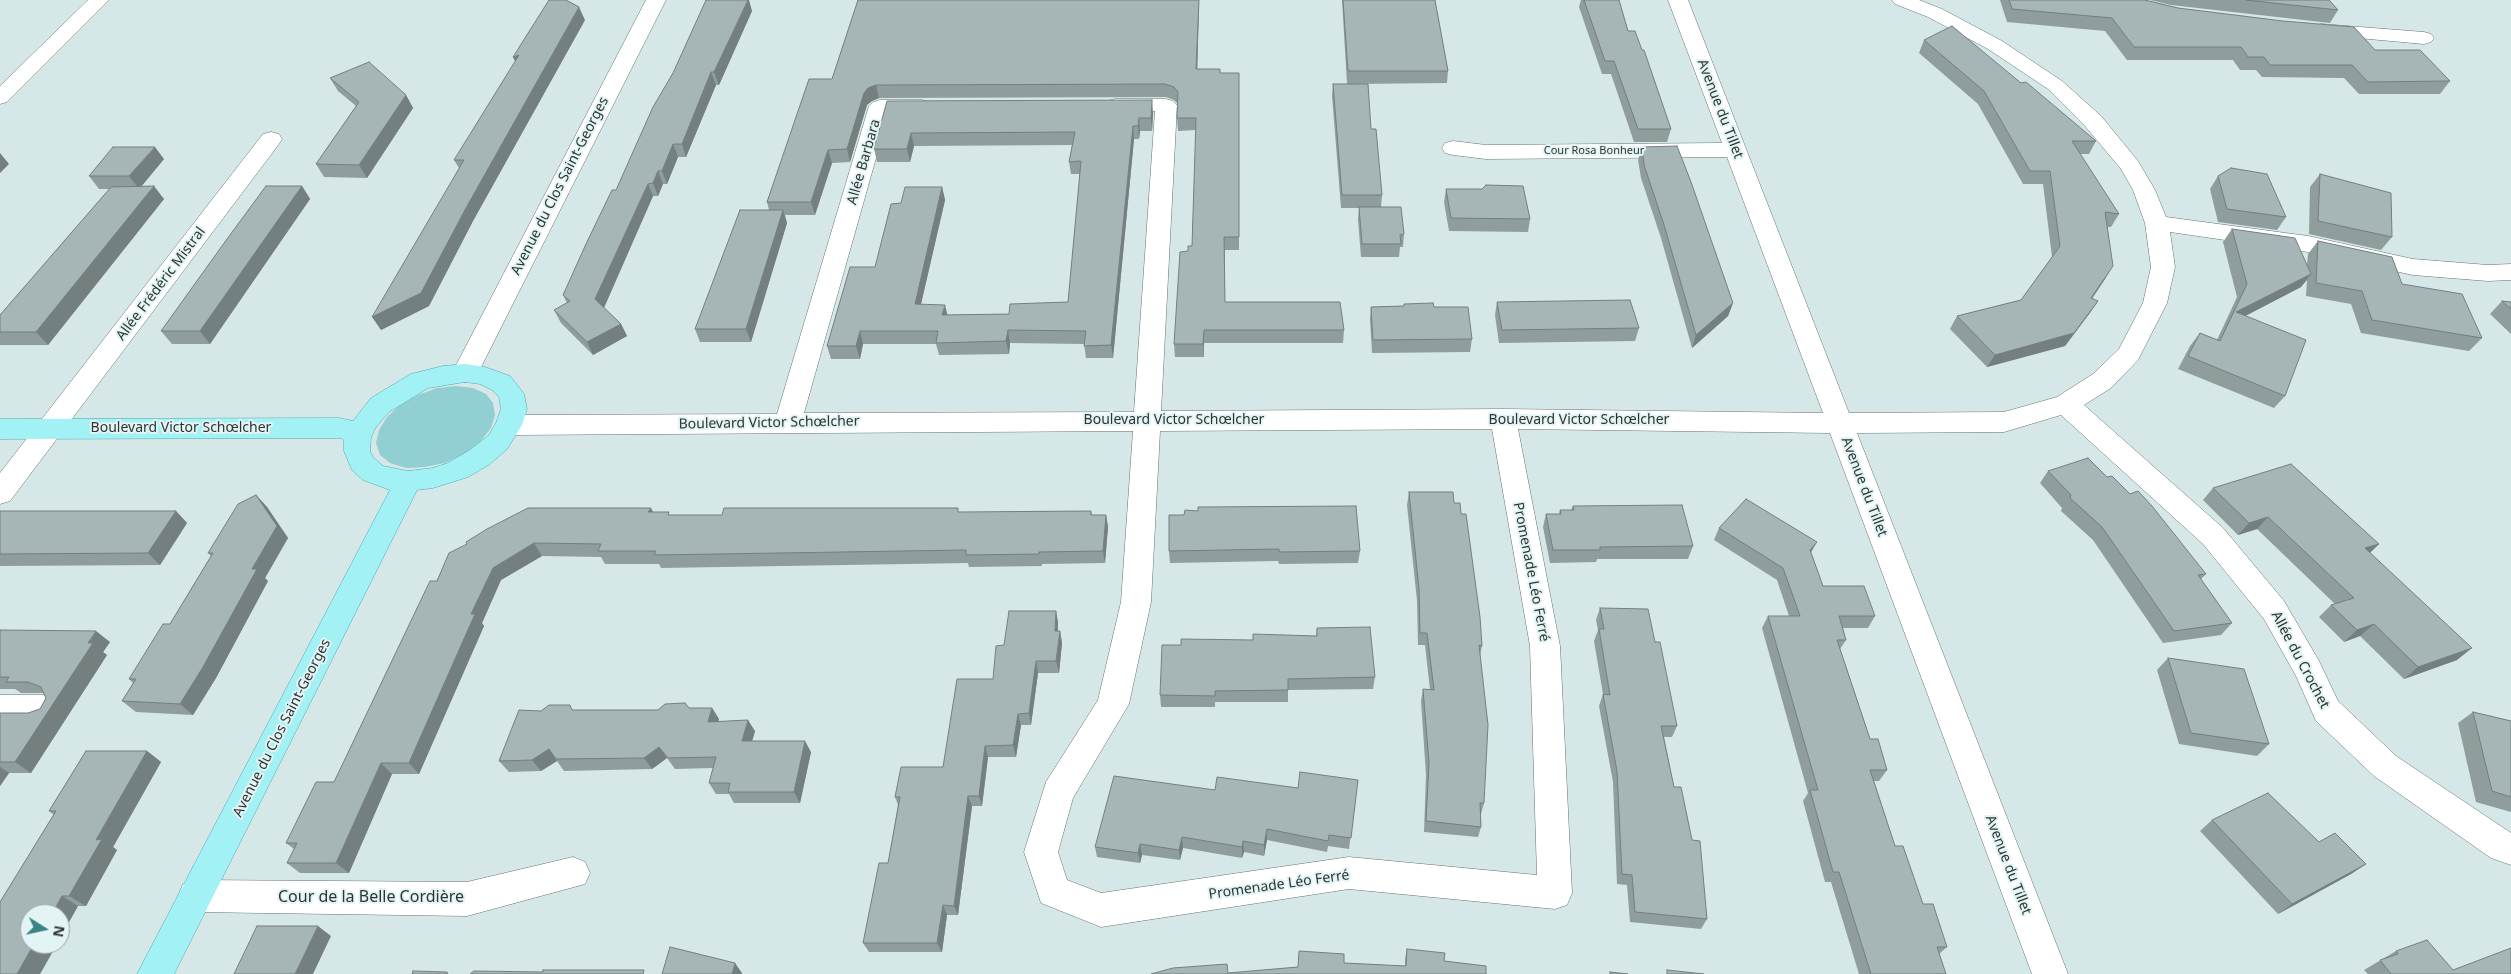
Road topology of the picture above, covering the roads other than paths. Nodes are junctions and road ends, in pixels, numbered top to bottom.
1 (99, 0) edge
2 (656, 0) edge
3 (1678, 0) edge
4 (1902, 0) edge
5 (1944, 6) edge
6 (2305, 29) edge
7 (2424, 38) dead end
8 (0, 98) edge
9 (1097, 105) edge
10 (940, 106) edge
11 (271, 139) dead end
12 (1453, 148) dead end
13 (1736, 150) junction
14 (2157, 224) junction
15 (2511, 272) edge
16 (465, 373) junction
17 (2066, 404) junction
18 (1503, 419) junction
19 (1146, 420) junction
20 (788, 422) junction
21 (1839, 422) junction
22 (509, 425) junction
23 (0, 429) edge
24 (50, 429) junction
25 (358, 437) junction
26 (408, 481) junction
27 (0, 494) edge
28 (0, 709) edge
29 (43, 709) edge
30 (2511, 849) edge
31 (573, 873) dead end
32 (195, 896) junction
33 (155, 974) edge
34 (2050, 974) edge

1 - 8 street
2 - 16 street, Avenue du Clos Saint-Georges
3 - 13 street, Avenue du Tillet
4 - 5 street, Boulevard Victor Schœlcher
5 - 14 street, Boulevard Victor Schœlcher
6 - 7 street
9 - 19 street
10 - 20 street, Allée Barbara
11 - 24 street, Allée Frédéric Mistral
12 - 13 street, Cour Rosa Bonheur
13 - 21 street, Avenue du Tillet
14 - 15 street
14 - 17 street, Boulevard Victor Schœlcher
16 - 22 main road
16 - 25 main road
17 - 21 street, Boulevard Victor Schœlcher
17 - 30 street, Allée du Crochet
18 - 19 street, Boulevard Victor Schœlcher
18 - 19 street, Promenade Léo Ferré
18 - 21 street, Boulevard Victor Schœlcher
19 - 20 street, Boulevard Victor Schœlcher
20 - 22 street, Boulevard Victor Schœlcher
21 - 34 street, Avenue du Tillet
22 - 26 main road
23 - 24 main road, Boulevard Victor Schœlcher
24 - 25 main road, Boulevard Victor Schœlcher
24 - 27 street, Allée Frédéric Mistral
25 - 26 main road
26 - 32 main road, Avenue du Clos Saint-Georges
28 - 29 street
31 - 32 street, Cour de la Belle Cordière
32 - 33 main road, Avenue du Clos Saint-Georges

